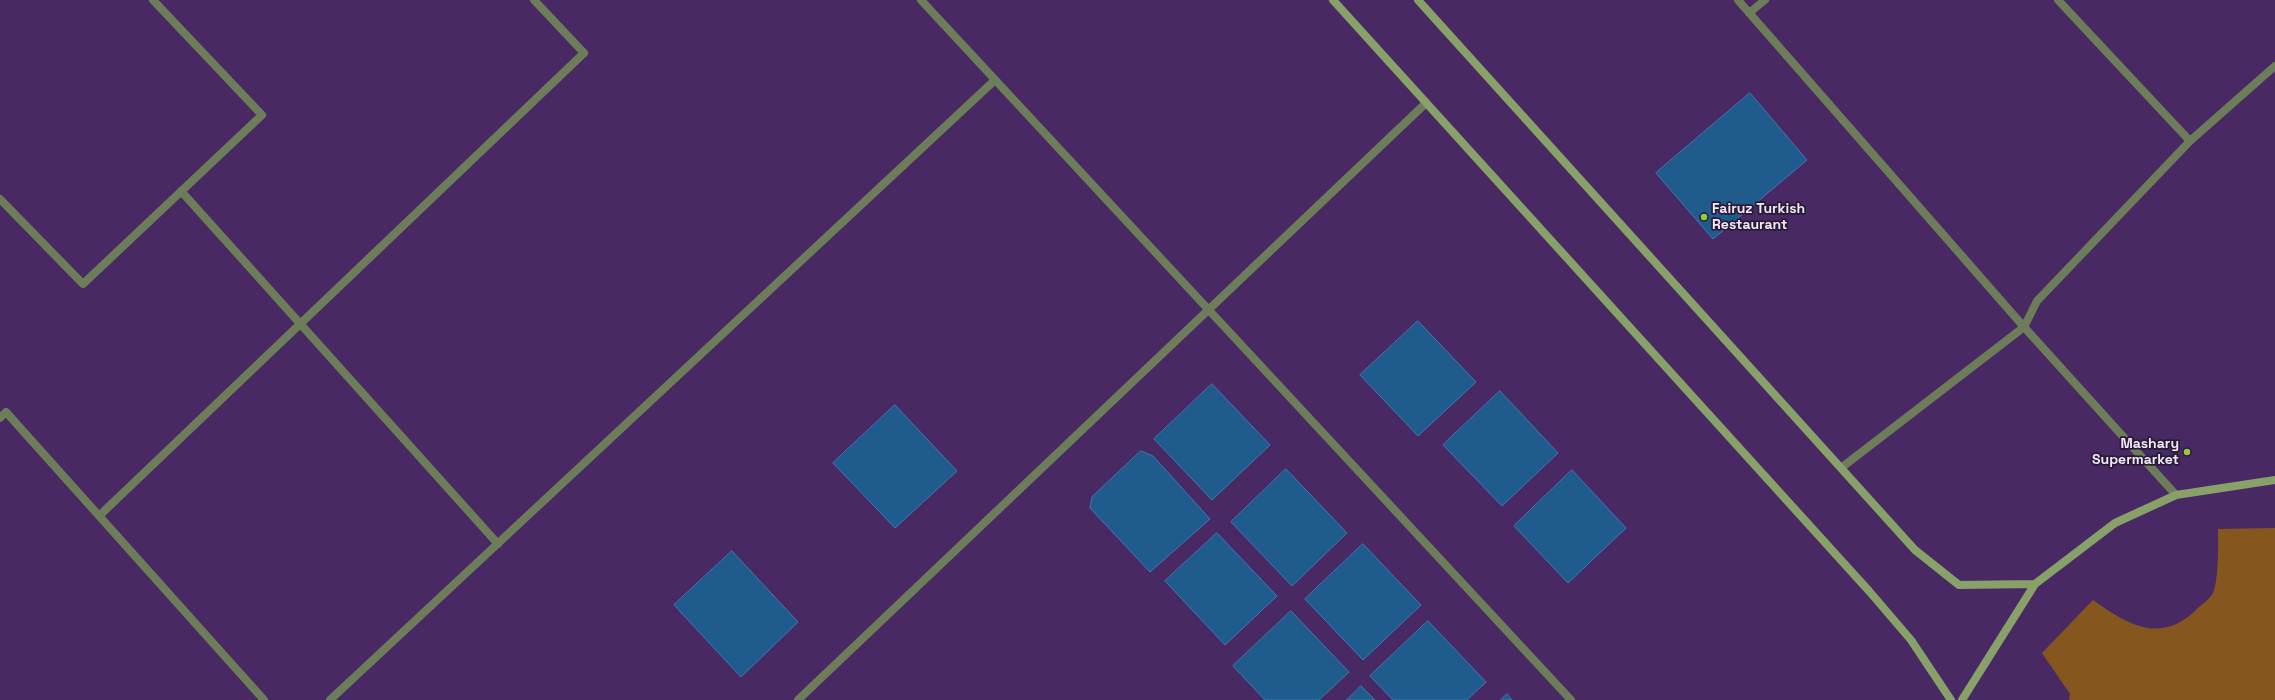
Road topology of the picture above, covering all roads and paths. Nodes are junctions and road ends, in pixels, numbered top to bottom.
1 (153, 0) edge
2 (534, 0) edge
3 (921, 0) edge
4 (1333, 0) edge
5 (1418, 0) edge
6 (1738, 0) edge
7 (1765, 0) edge
8 (2058, 0) edge
9 (1750, 14) junction
10 (2275, 66) edge
11 (995, 80) junction
12 (1426, 103) junction
13 (2190, 141) junction
14 (181, 191) junction
15 (0, 199) edge
16 (1209, 310) junction
17 (300, 324) junction
18 (2024, 327) junction
19 (0, 418) edge
20 (1841, 468) junction
21 (2275, 480) edge
22 (2176, 495) junction
23 (100, 515) junction
24 (498, 544) junction
25 (2035, 584) junction
26 (264, 700) edge
27 (330, 700) edge
28 (798, 700) edge
29 (1571, 700) edge
30 (1951, 700) edge
31 (1962, 700) edge

1 - 14 street
2 - 17 street
3 - 11 street
4 - 12 main road
5 - 20 main road
6 - 9 street
7 - 9 street
8 - 13 street
9 - 18 street
10 - 13 street
11 - 16 street
11 - 24 street
12 - 16 street
12 - 30 main road
13 - 18 street
14 - 15 street
14 - 17 street
16 - 28 street
16 - 29 street
17 - 23 street
17 - 24 street
18 - 20 street
18 - 22 street
19 - 23 street
20 - 25 main road
21 - 22 main road
22 - 25 main road
23 - 26 street
24 - 27 street
25 - 31 main road

